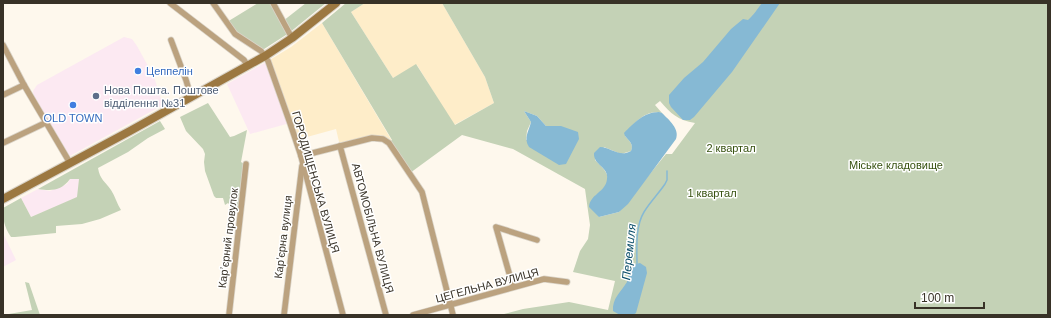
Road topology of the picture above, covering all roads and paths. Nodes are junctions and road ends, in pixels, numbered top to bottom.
1 (170, 3) edge
2 (213, 3) edge
3 (273, 3) edge
4 (336, 3) edge
5 (292, 38) junction
6 (171, 40) dead end
7 (3, 45) edge
8 (265, 56) junction
9 (247, 65) junction
10 (24, 85) junction
11 (3, 95) edge
12 (191, 97) junction
13 (45, 123) junction
14 (3, 143) edge
15 (340, 146) junction
16 (302, 159) junction
17 (70, 163) junction
18 (246, 164) dead end
19 (3, 199) edge
20 (537, 240) dead end
21 (567, 282) dead end
22 (513, 287) junction
23 (451, 304) junction
24 (229, 315) edge
25 (284, 315) edge
26 (343, 315) edge
27 (386, 315) edge
28 (413, 315) edge
29 (453, 315) edge

1 - 9 street
2 - 8 street
3 - 5 street
4 - 5 main road
5 - 8 main road
6 - 12 street
7 - 10 street
8 - 9 main road
8 - 16 street, ГОРОДИЩЕНСЬКА ВУЛИЦЯ
9 - 12 main road
10 - 11 street
10 - 13 street
12 - 17 main road
13 - 14 street
13 - 17 street
15 - 16 street
15 - 23 street
15 - 27 street, АВТОМОБІЛЬНА ВУЛИЦЯ
16 - 25 street, Карʼєрна вулиця
16 - 26 street, ГОРОДИЩЕНСЬКА ВУЛИЦЯ
17 - 19 main road
18 - 24 street, Карʼєрний провулок
20 - 22 street
21 - 22 street, ЦЕГЕЛЬНА ВУЛИЦЯ
22 - 23 street, ЦЕГЕЛЬНА ВУЛИЦЯ
23 - 28 street, ЦЕГЕЛЬНА ВУЛИЦЯ
23 - 29 street

